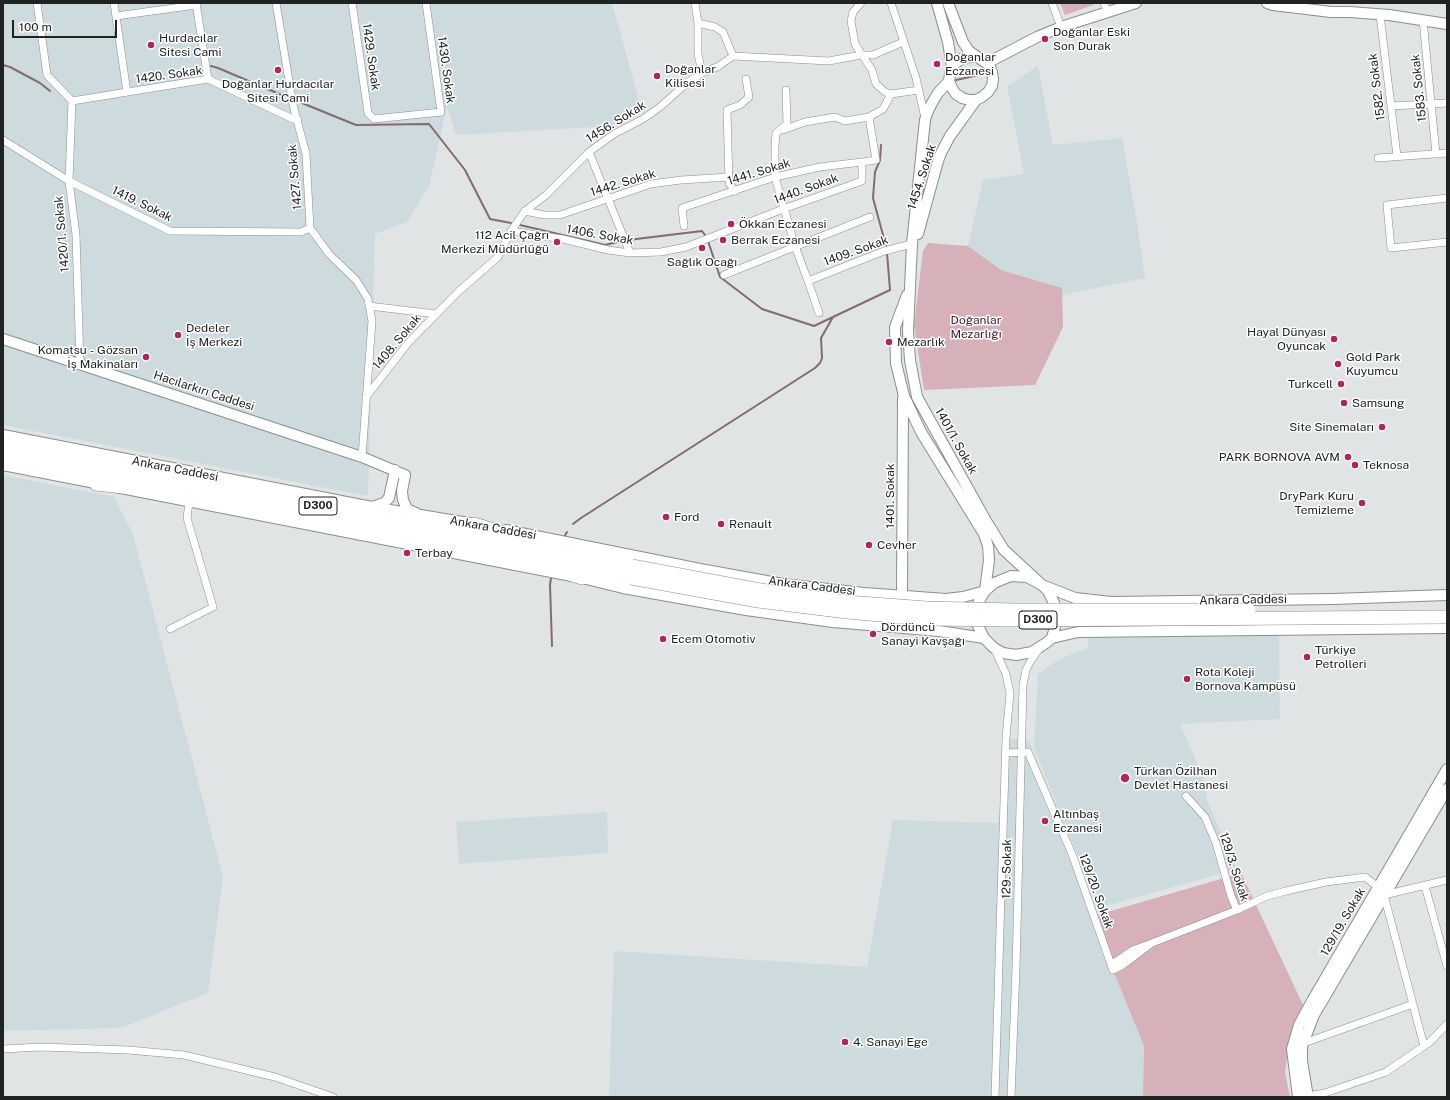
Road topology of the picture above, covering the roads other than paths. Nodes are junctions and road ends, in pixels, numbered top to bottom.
1 (37, 3) edge
2 (114, 3) edge
3 (276, 3) edge
4 (352, 3) edge
5 (426, 3) edge
6 (695, 3) edge
7 (861, 3) edge
8 (891, 3) edge
9 (937, 3) edge
10 (948, 3) edge
11 (1052, 3) edge
12 (1136, 3) edge
13 (1267, 3) edge
14 (196, 4) edge
15 (157, 7) edge
16 (1106, 8) edge
17 (1380, 15) junction
18 (116, 16) junction
19 (1423, 20) junction
20 (698, 23) junction
21 (1447, 24) edge
22 (1061, 27) junction
23 (903, 42) junction
24 (861, 55) junction
25 (733, 56) junction
26 (977, 57) junction
27 (987, 63) junction
28 (952, 68) junction
29 (702, 73) junction
30 (208, 79) junction
31 (746, 80) dead end
32 (950, 81) junction
33 (786, 90) dead end
34 (919, 90) junction
35 (127, 92) junction
36 (891, 94) junction
37 (976, 100) junction
38 (72, 101) junction
39 (1447, 103) edge
40 (1431, 104) junction
41 (1391, 106) junction
42 (368, 113) joint
43 (869, 117) junction
44 (298, 120) junction
45 (925, 120) junction
46 (776, 133) junction
47 (3, 140) edge
48 (589, 152) junction
49 (1447, 153) edge
50 (1436, 154) junction
51 (1396, 156) junction
52 (1378, 158) dead end
53 (862, 162) junction
54 (729, 177) junction
55 (775, 177) junction
56 (69, 181) junction
57 (735, 191) junction
58 (1447, 198) edge
59 (608, 200) junction
60 (783, 209) junction
61 (525, 211) junction
62 (870, 217) dead end
63 (684, 226) dead end
64 (310, 228) junction
65 (511, 231) junction
66 (1447, 242) edge
67 (912, 244) junction
68 (795, 246) junction
69 (686, 247) joint
70 (630, 252) junction
71 (724, 275) dead end
72 (808, 281) junction
73 (910, 286) junction
74 (369, 306) junction
75 (819, 313) dead end
76 (436, 314) junction
77 (3, 339) edge
78 (80, 364) junction
79 (904, 396) junction
80 (366, 397) junction
81 (3, 437) edge
82 (27, 440) joint
83 (3, 445) edge
84 (3, 456) edge
85 (362, 457) junction
86 (3, 465) edge
87 (395, 470) junction
88 (96, 484) junction
89 (207, 496) junction
90 (189, 502) junction
91 (372, 507) junction
92 (421, 515) junction
93 (474, 524) junction
94 (516, 556) junction
95 (578, 556) junction
96 (632, 572) junction
97 (582, 578) junction
98 (1042, 585) junction
99 (985, 591) junction
100 (1447, 595) edge
101 (902, 596) junction
102 (1447, 608) edge
103 (1447, 617) edge
104 (170, 628) dead end
105 (1447, 628) edge
106 (984, 638) junction
107 (1052, 638) junction
108 (1041, 647) junction
109 (994, 648) junction
110 (1021, 752) junction
111 (1006, 753) junction
112 (1447, 770) edge
113 (1447, 788) edge
114 (1186, 796) dead end
115 (1447, 880) edge
116 (1425, 886) junction
117 (1381, 891) junction
118 (1237, 910) junction
119 (1447, 966) edge
120 (1112, 967) joint
121 (1413, 1004) junction
122 (1447, 1024) edge
123 (1304, 1043) junction
124 (1424, 1046) junction
125 (3, 1049) edge
126 (333, 1097) edge
127 (995, 1097) edge
128 (1011, 1097) edge
129 (1305, 1097) edge

1 - 38 street
2 - 18 street
3 - 44 street, 1427. Sokak
4 - 42 street, 1429. Sokak
5 - 42 street, 1430. Sokak
6 - 20 street
7 - 24 street
8 - 23 street, 1401/1. Sokak
9 - 28 main road
10 - 26 main road
11 - 22 street
12 - 16 main road
13 - 17 main road
14 - 15 street
14 - 30 street
15 - 18 street
16 - 22 main road
17 - 19 main road
17 - 41 street, 1582. Sokak
18 - 35 street
19 - 21 main road
19 - 40 street, 1583. Sokak
20 - 25 street
20 - 29 street
22 - 27 main road
23 - 24 street
23 - 34 street, 1401/1. Sokak
24 - 25 street
24 - 36 street
25 - 29 street, 1456. Sokak
26 - 27 main road
26 - 28 main road
27 - 37 main road
28 - 32 main road
29 - 48 street, 1456. Sokak
30 - 35 street, 1420. Sokak
30 - 44 street, 1420. Sokak
31 - 54 street
32 - 37 main road
32 - 45 main road
33 - 46 street
34 - 36 street
34 - 45 street, 1401/1. Sokak
35 - 38 street, 1420. Sokak
36 - 43 street
37 - 67 main road, 1454. Sokak
38 - 56 street, 1420/1. Sokak
39 - 40 street
40 - 41 street
40 - 50 street, 1583. Sokak
41 - 51 street, 1582. Sokak
43 - 46 street
43 - 53 street
44 - 64 street, 1427. Sokak
45 - 67 main road, 1401/1. Sokak
46 - 55 street
47 - 56 street, 1419. Sokak
48 - 59 street
48 - 61 street, 1456. Sokak
49 - 50 street
50 - 51 street
51 - 52 street
53 - 55 street, 1441. Sokak
53 - 60 street, 1440. Sokak
54 - 57 street
54 - 59 street, 1442. Sokak
55 - 57 street, 1441. Sokak
55 - 60 street
56 - 64 street, 1419. Sokak
56 - 78 street, 1420/1. Sokak
57 - 63 street, 1441. Sokak
58 - 66 street
59 - 61 street, 1442. Sokak
59 - 70 street
60 - 68 street
60 - 69 street, 1440. Sokak
61 - 65 street, 1456. Sokak
62 - 68 street
64 - 74 street
65 - 70 street, 1406. Sokak
65 - 76 street, 1456. Sokak
67 - 72 street, 1409. Sokak
67 - 73 main road, 1401/1. Sokak
68 - 71 street
68 - 72 street
69 - 70 street, 1406. Sokak
72 - 75 street
73 - 79 main road, 1401/1. Sokak
73 - 98 main road, 1401/1. Sokak
74 - 76 street, 1408. Sokak
74 - 80 street, 1408. Sokak
76 - 80 street, 1408. Sokak
77 - 78 main road, Hacılarkırı Caddesi
78 - 85 main road, Hacılarkırı Caddesi
79 - 99 main road, 1401/1. Sokak
79 - 101 main road, 1401. Sokak
80 - 85 street, 1408. Sokak
81 - 82 highway
82 - 91 main road, Ankara Caddesi
83 - 95 highway, Ankara Caddesi / D300
84 - 89 highway, Ankara Caddesi / D300
85 - 87 main road, Hacılarkırı Caddesi
86 - 88 main road
87 - 91 main road
87 - 92 main road, Hacılarkırı Caddesi
88 - 89 highway
88 - 90 main road
89 - 94 highway, Ankara Caddesi / D300
90 - 97 main road
90 - 104 street
91 - 92 main road, Ankara Caddesi
92 - 93 main road, Ankara Caddesi
93 - 95 highway
93 - 101 main road, Ankara Caddesi
94 - 96 highway, Ankara Caddesi / D300
94 - 97 highway
95 - 96 highway, Ankara Caddesi / D300
96 - 102 highway, Ankara Caddesi / D300, bridge
96 - 103 highway, Ankara Caddesi / D300, bridge
97 - 106 main road
98 - 99 main road, Ankara Caddesi
98 - 100 main road, Ankara Caddesi
98 - 107 main road
99 - 101 main road, Ankara Caddesi
99 - 106 main road
105 - 107 main road
106 - 109 main road
107 - 108 main road
108 - 109 main road
108 - 110 street, 129. Sokak
109 - 111 street, 129. Sokak
110 - 111 street
110 - 120 street, 129/20. Sokak
110 - 128 street, 129. Sokak
111 - 127 street, 129. Sokak
112 - 117 main road, 129/19. Sokak
113 - 117 main road, 129/19. Sokak
114 - 118 street, 129/3. Sokak
115 - 116 street
116 - 117 street
116 - 119 street
117 - 118 street
117 - 121 street
117 - 123 main road, 129/19. Sokak
117 - 129 main road, 129/19. Sokak
118 - 120 street, 129/3. Sokak
121 - 123 street
121 - 124 street
122 - 124 street
123 - 129 main road, 129/19. Sokak
124 - 129 street
125 - 126 street

